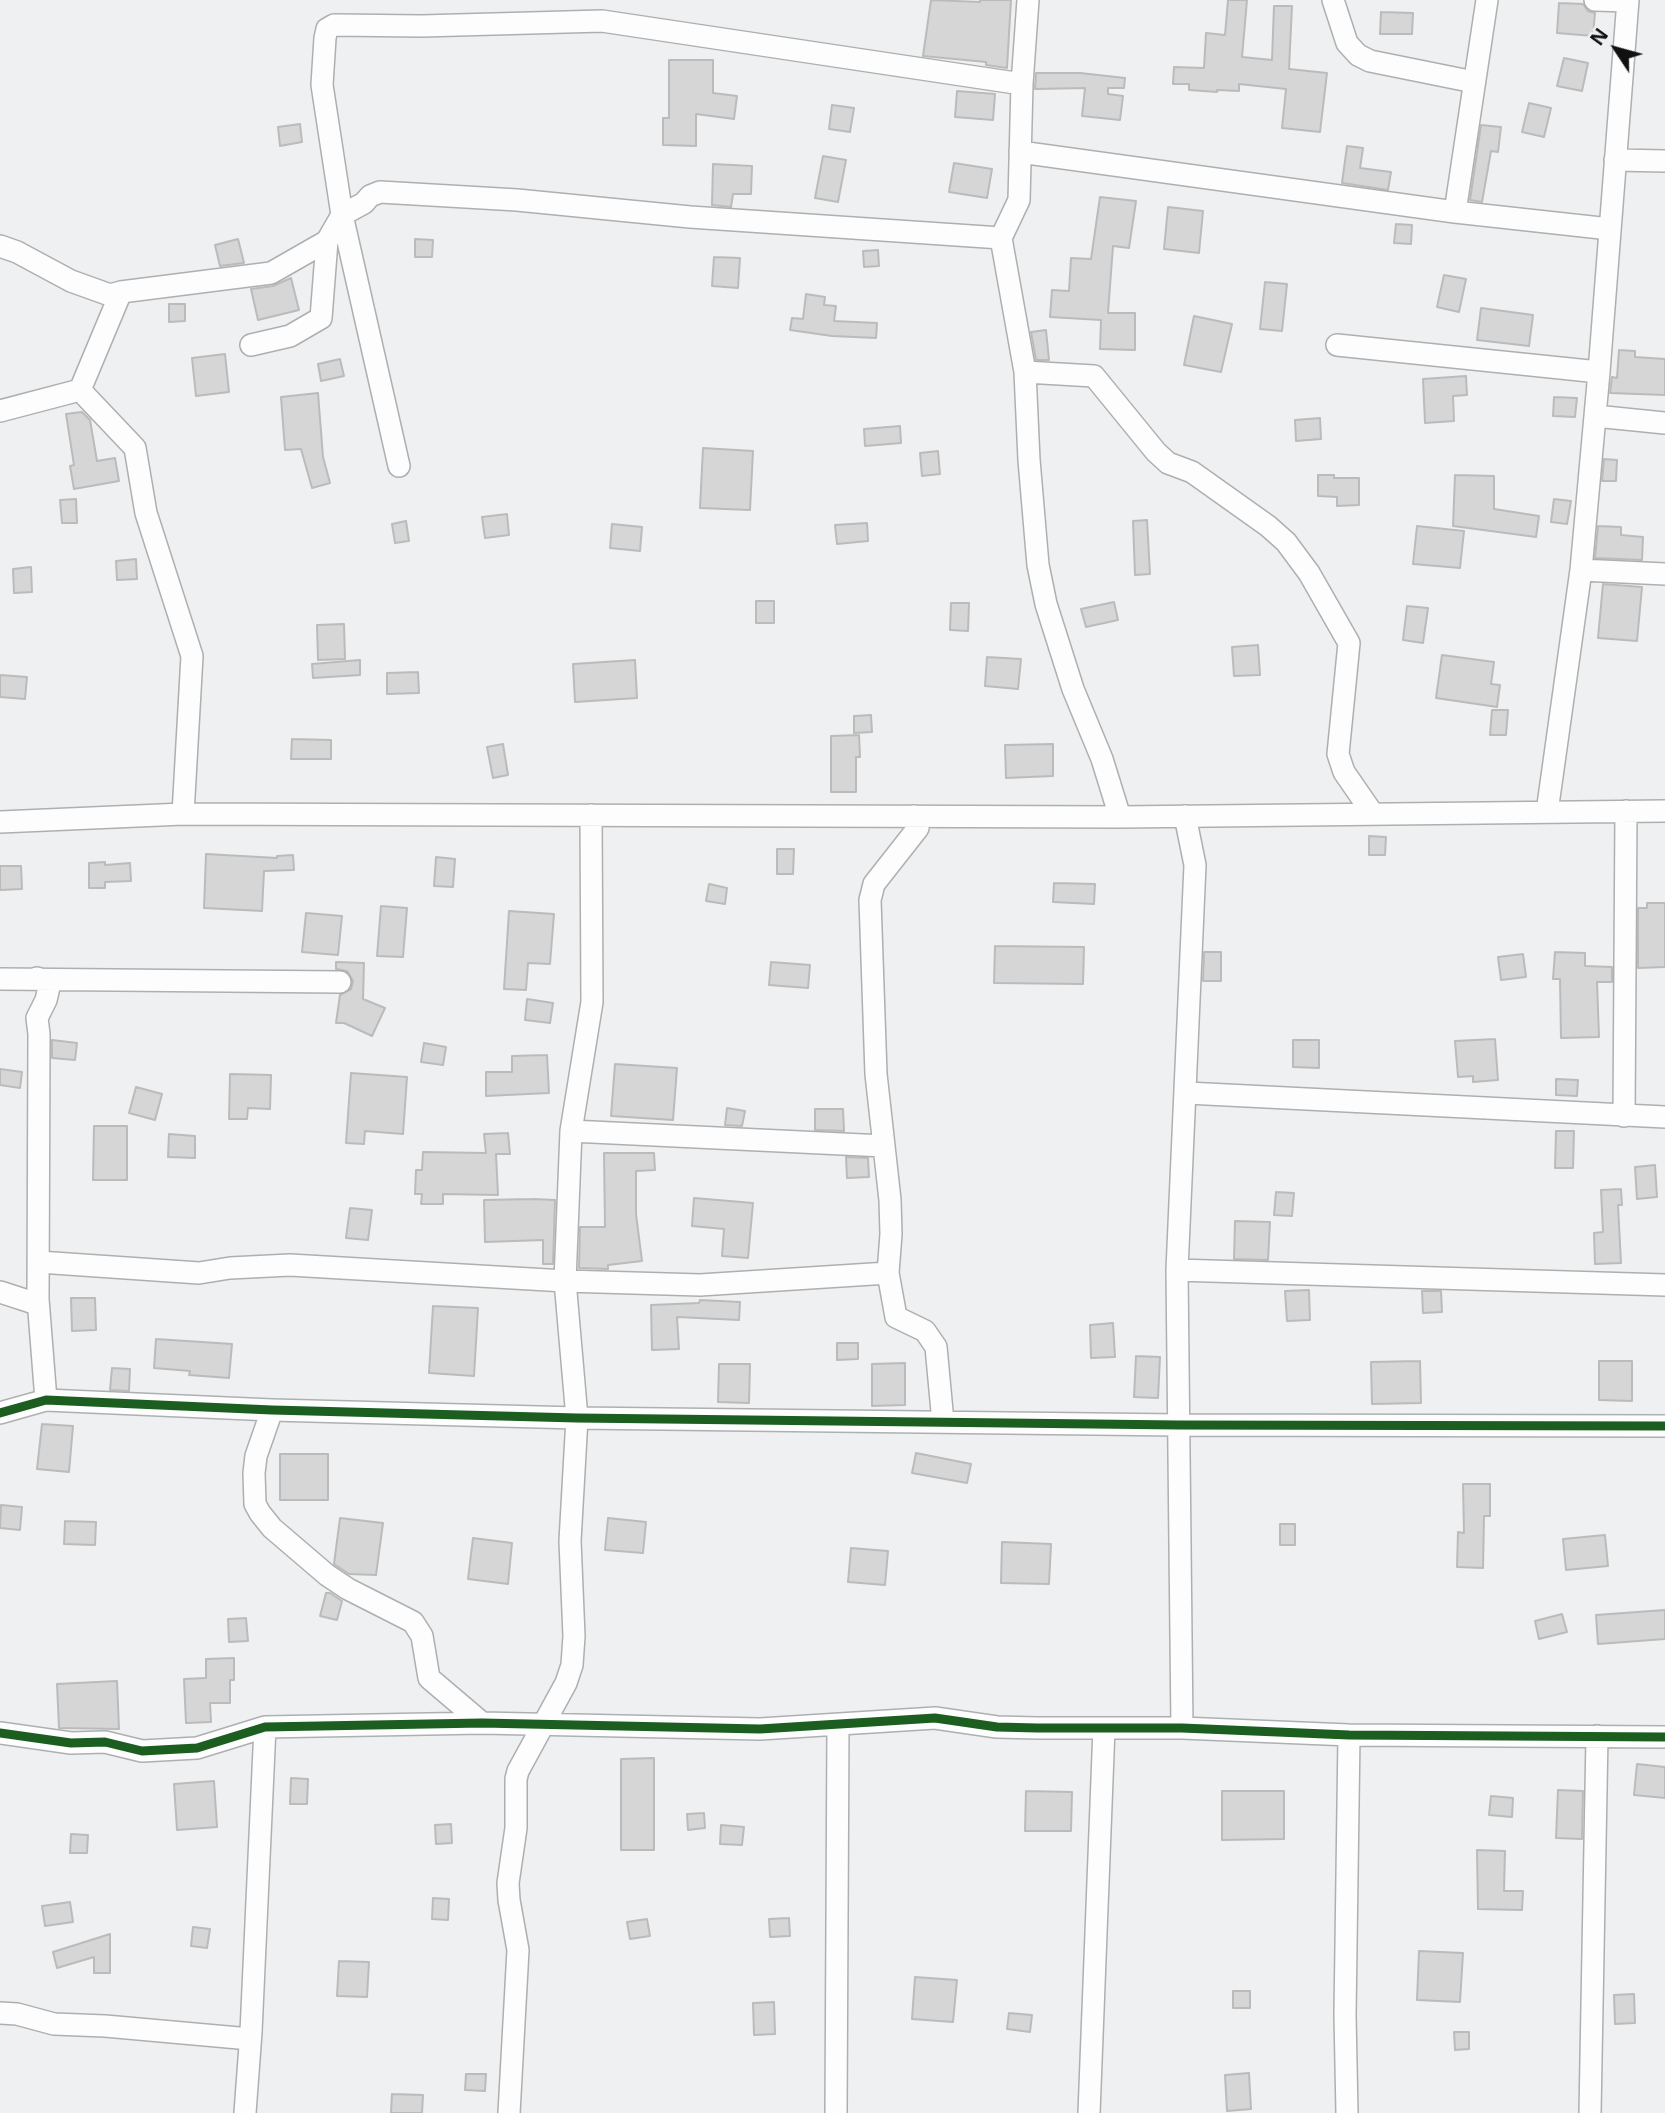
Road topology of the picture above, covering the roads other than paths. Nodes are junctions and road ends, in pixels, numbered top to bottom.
1 (1028, 0) edge
2 (1333, 0) edge
3 (1487, 0) edge
4 (1595, 0) edge
5 (1628, 1) edge
6 (1474, 82) junction
7 (1022, 84) junction
8 (1020, 152) junction
9 (1615, 160) junction
10 (1665, 161) edge
11 (1455, 212) junction
12 (342, 215) junction
13 (1609, 229) junction
14 (1001, 238) junction
15 (327, 241) junction
16 (0, 246) edge
17 (121, 292) junction
18 (251, 345) dead end
19 (1337, 345) dead end
20 (1025, 372) junction
21 (1599, 372) junction
22 (80, 390) junction
23 (0, 411) edge
24 (1595, 416) junction
25 (1665, 423) edge
26 (399, 466) dead end
27 (1581, 570) junction
28 (1665, 574) edge
29 (1626, 811) junction
30 (1665, 811) edge
31 (1547, 812) junction
32 (183, 814) junction
33 (1373, 814) junction
34 (592, 815) junction
35 (914, 816) junction
36 (1185, 816) junction
37 (1120, 817) junction
38 (0, 822) edge
39 (37, 978) junction
40 (0, 979) edge
41 (340, 982) dead end
42 (1187, 1093) junction
43 (1624, 1116) junction
44 (1665, 1117) edge
45 (571, 1131) junction
46 (884, 1146) junction
47 (39, 1262) junction
48 (1177, 1270) junction
49 (888, 1273) junction
50 (565, 1281) junction
51 (1665, 1285) edge
52 (0, 1293) edge
53 (38, 1299) junction
54 (46, 1400) junction
55 (272, 1410) junction
56 (0, 1413) edge
57 (577, 1418) junction
58 (943, 1422) junction
59 (1179, 1424) junction
60 (1665, 1426) edge
61 (482, 1723) junction
62 (838, 1725) junction
63 (542, 1726) junction
64 (265, 1727) junction
65 (1104, 1728) junction
66 (1182, 1728) junction
67 (0, 1733) edge
68 (1349, 1735) junction
69 (1597, 1736) junction
70 (1665, 1737) edge
71 (0, 2013) edge
72 (250, 2039) junction
73 (245, 2113) edge
74 (509, 2113) edge
75 (836, 2113) edge
76 (1089, 2113) edge
77 (1347, 2113) edge
78 (1590, 2113) edge

1 - 7 street
2 - 6 street
3 - 6 street
4 - 5 street
5 - 9 street
6 - 11 street
7 - 8 street
7 - 12 street
8 - 11 street
8 - 14 street
9 - 10 street
9 - 13 street
11 - 13 street
12 - 14 street
12 - 15 street
12 - 26 street
13 - 21 street
14 - 20 street
15 - 17 street
15 - 18 street
16 - 17 street
17 - 22 street
19 - 21 street
20 - 33 street
20 - 37 street
21 - 24 street
22 - 23 street
22 - 32 street
24 - 25 street
24 - 27 street
27 - 28 street
27 - 31 street
29 - 30 street
29 - 31 street
29 - 43 street
31 - 33 street
32 - 34 street
32 - 38 street
33 - 36 street
34 - 35 street
34 - 45 street
35 - 37 street
35 - 46 street
36 - 37 street
36 - 42 street
39 - 40 street
39 - 41 street
39 - 47 street
42 - 43 street
42 - 48 street
43 - 44 street
45 - 46 street
45 - 50 street
46 - 49 street
47 - 50 street
47 - 53 street
48 - 51 street
48 - 59 street
49 - 50 street
49 - 58 street
50 - 57 street
52 - 53 street
53 - 54 street
54 - 55 street
54 - 56 street
55 - 57 street
55 - 61 street
57 - 58 street
57 - 63 street
58 - 59 street
59 - 60 street
59 - 66 street
61 - 63 street
61 - 64 street
62 - 63 street
62 - 65 street
62 - 75 street
63 - 74 street
64 - 67 street
64 - 72 street
65 - 66 street
65 - 76 street
66 - 68 street
68 - 69 street
68 - 77 street
69 - 70 street
69 - 78 street
71 - 72 street
72 - 73 street

